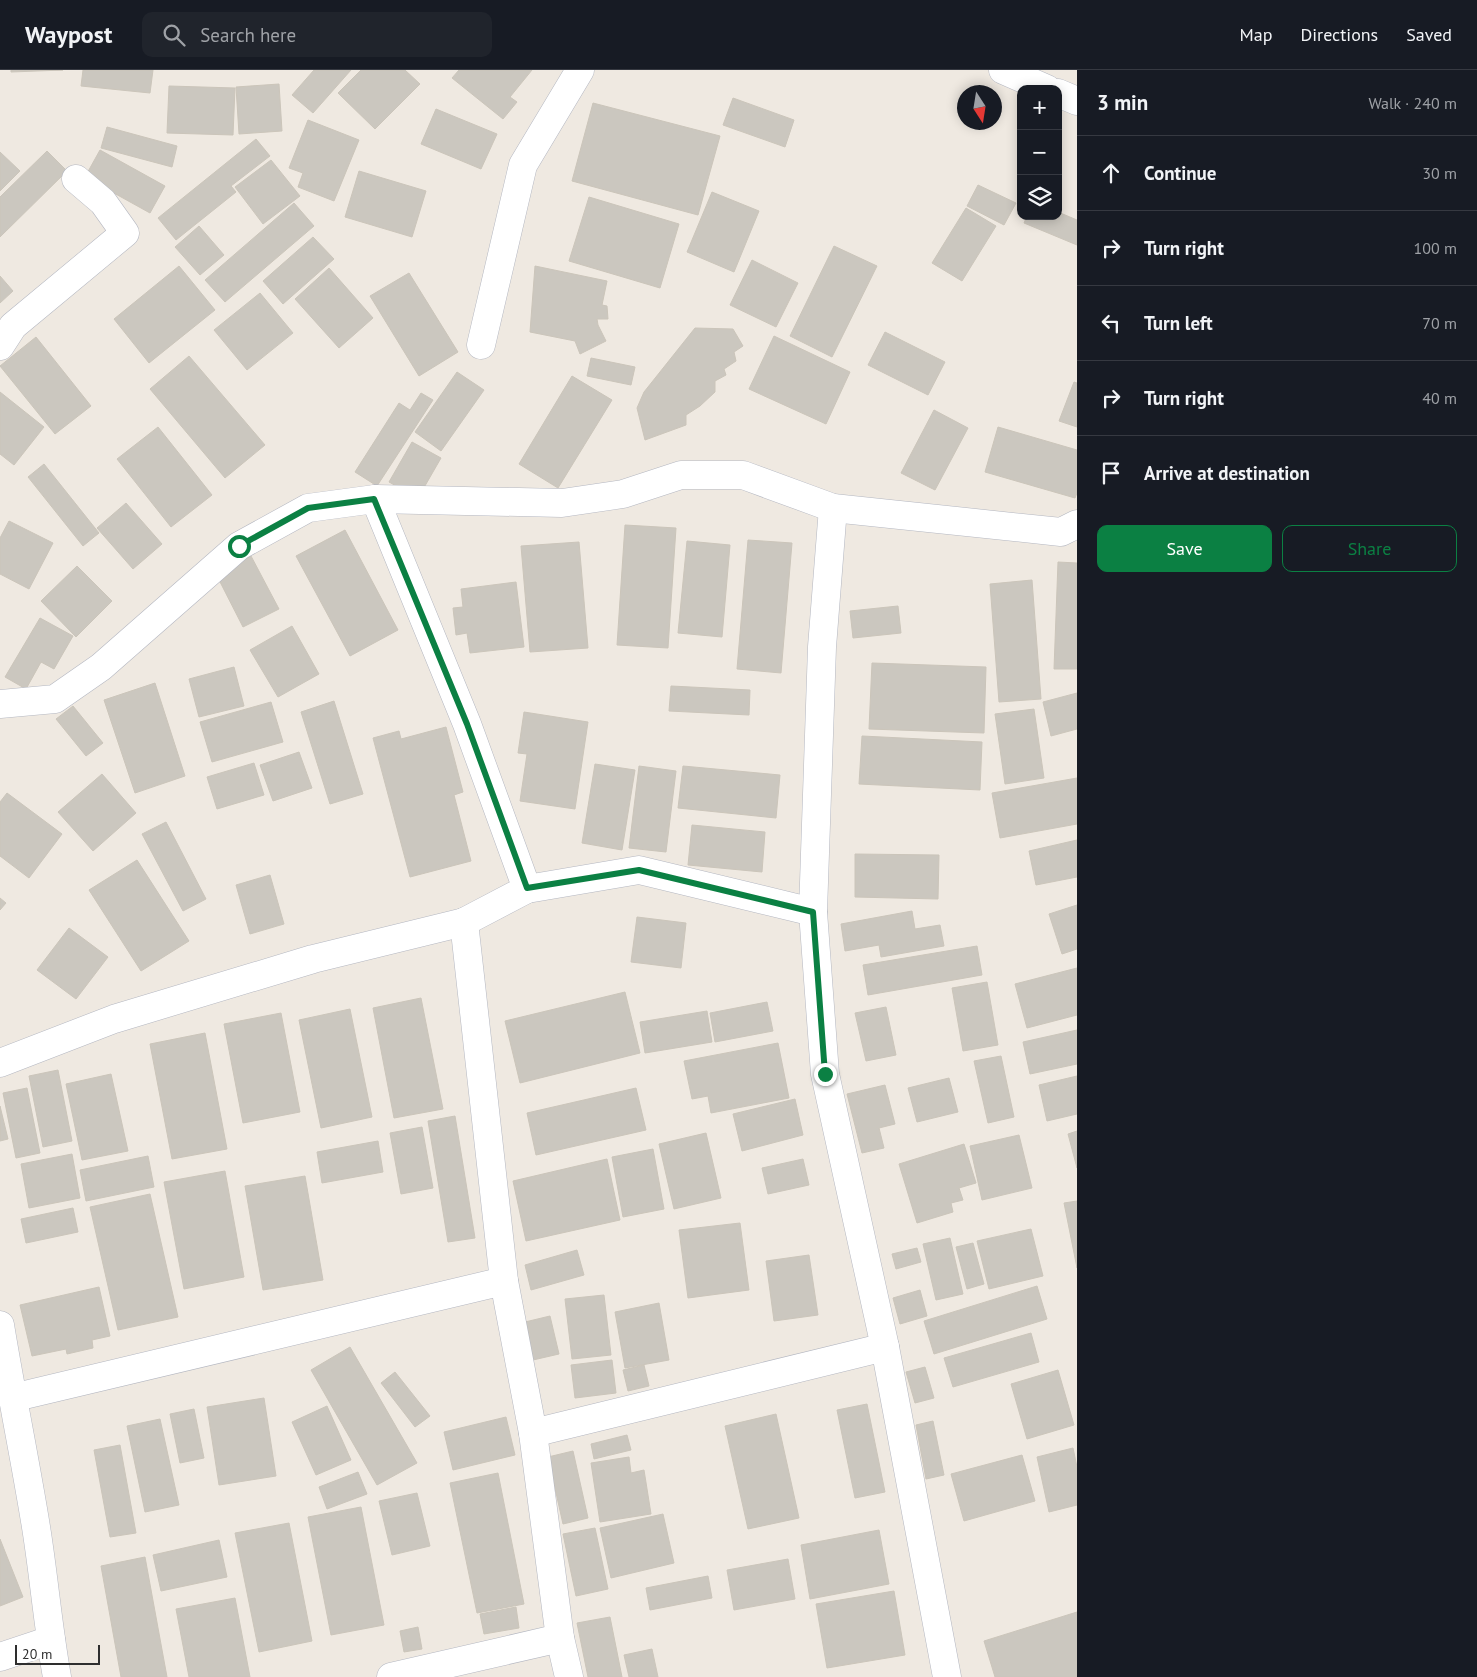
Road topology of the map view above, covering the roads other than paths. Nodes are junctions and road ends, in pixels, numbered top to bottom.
1 (580, 70) edge
2 (1003, 70) edge
3 (1038, 85) edge
4 (1062, 95) edge
5 (1077, 101) edge
6 (76, 179) dead end
7 (481, 345) dead end
8 (0, 346) edge
9 (374, 499) junction
10 (833, 508) junction
11 (1077, 524) edge
12 (0, 704) edge
13 (527, 888) junction
14 (813, 912) junction
15 (464, 922) junction
16 (0, 1063) edge
17 (504, 1281) junction
18 (0, 1325) edge
19 (885, 1347) junction
20 (12, 1398) junction
21 (533, 1433) junction
22 (560, 1638) junction
23 (51, 1640) junction
24 (0, 1657) edge
25 (57, 1677) edge
26 (391, 1677) edge
27 (569, 1677) edge
28 (947, 1677) edge

1 - 7 street
2 - 3 street
4 - 5 street
6 - 8 street
9 - 10 street
9 - 12 street
9 - 13 street
10 - 11 street
10 - 14 street
13 - 14 street
13 - 15 street
14 - 19 street
15 - 16 street
15 - 17 street
17 - 20 street
17 - 21 street
18 - 20 street
19 - 21 street
19 - 28 street
20 - 23 street
21 - 22 street
22 - 26 street
22 - 27 street
23 - 24 street
23 - 25 street

